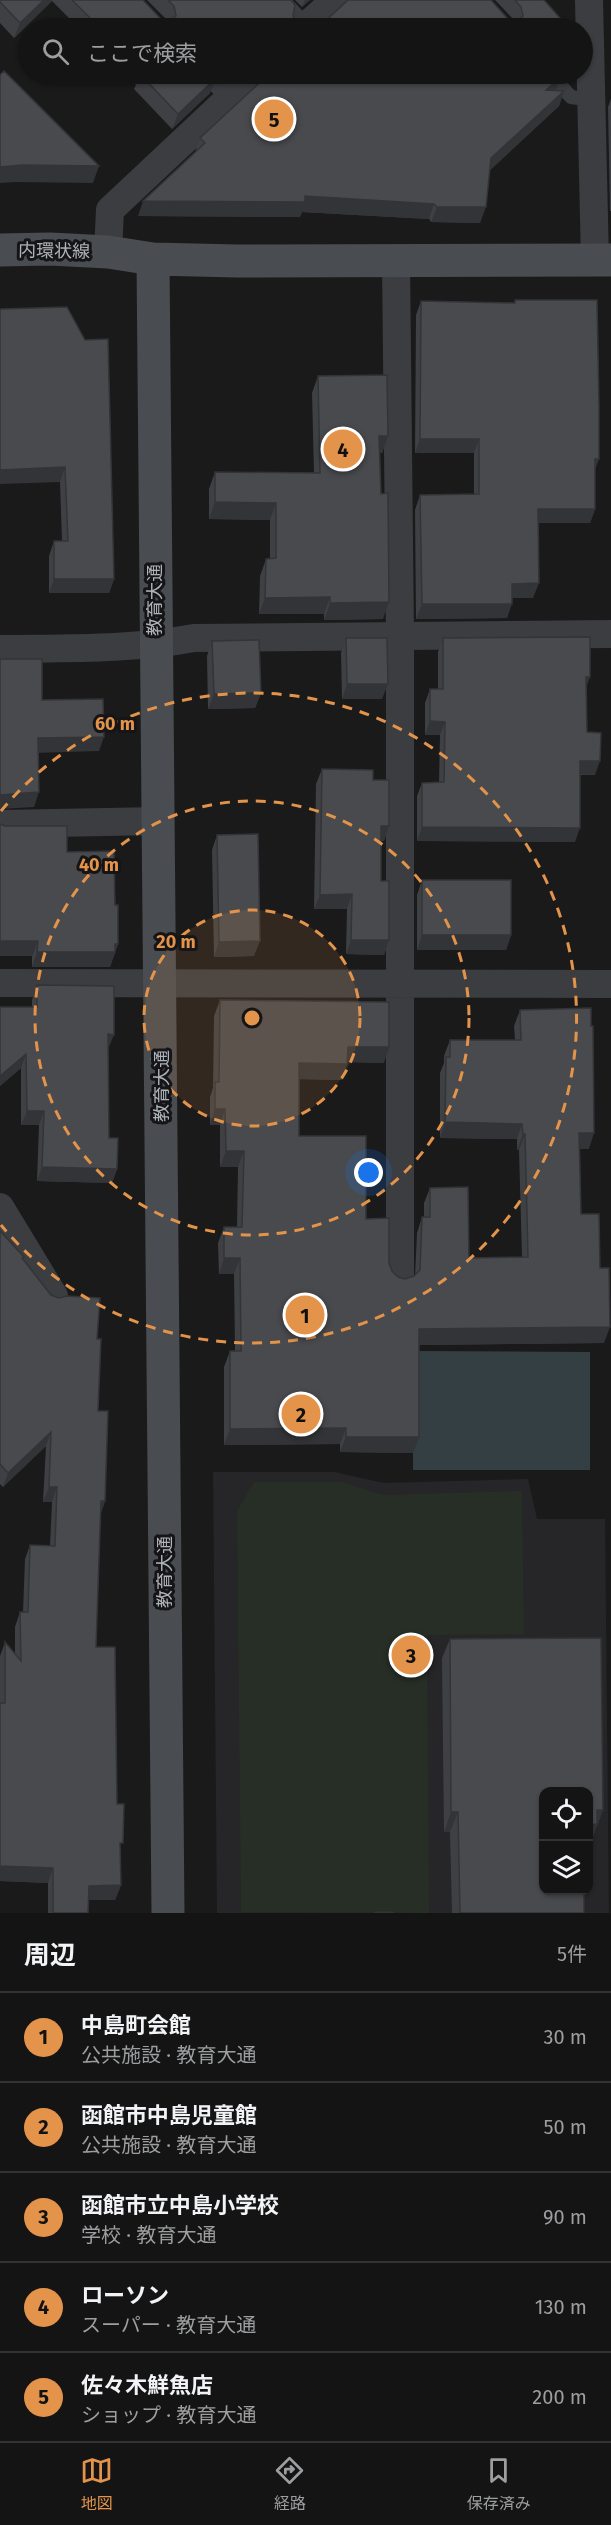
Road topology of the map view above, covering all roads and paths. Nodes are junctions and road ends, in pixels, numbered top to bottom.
1 (283, 0) edge
2 (335, 0) edge
3 (589, 0) edge
4 (298, 18) edge
5 (315, 18) edge
6 (590, 18) edge
7 (214, 84) edge
8 (244, 84) edge
9 (559, 84) edge
10 (592, 84) edge
11 (228, 99) junction
12 (592, 99) junction
13 (0, 250) edge
14 (108, 252) junction
15 (153, 259) junction
16 (396, 261) junction
17 (603, 261) edge
18 (611, 634) edge
19 (400, 636) junction
20 (155, 645) junction
21 (0, 649) edge
22 (159, 821) junction
23 (0, 824) edge
24 (0, 983) edge
25 (161, 984) junction
26 (400, 984) junction
27 (611, 984) edge
28 (0, 1207) edge
29 (400, 1278) edge
30 (54, 1296) edge
31 (168, 1913) edge

1 - 4 lane
2 - 5 street
3 - 6 street
7 - 11 lane
8 - 11 street
9 - 12 lane
10 - 12 street
11 - 14 street
12 - 17 street
13 - 14 street, 内環状線
14 - 15 street, 内環状線
15 - 16 street, 内環状線
15 - 20 street, 教育大通
16 - 17 street, 内環状線
16 - 19 street
18 - 19 street
19 - 20 street
19 - 26 street
20 - 21 street
20 - 22 street, 教育大通
22 - 23 street
22 - 25 street, 教育大通
24 - 25 street
25 - 26 street
25 - 31 street, 教育大通
26 - 27 street
26 - 29 street
28 - 30 street

